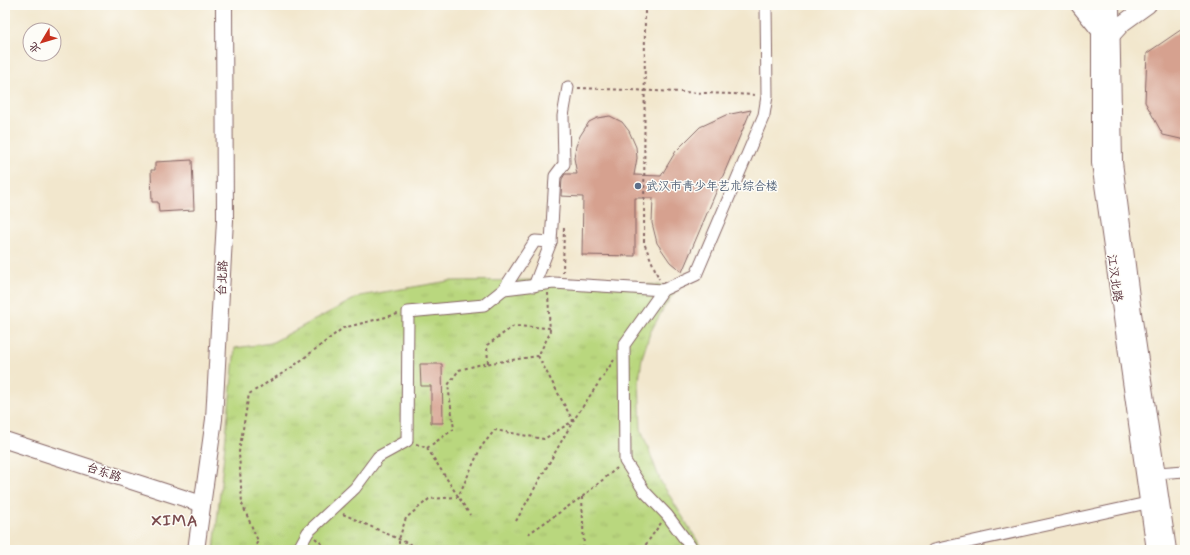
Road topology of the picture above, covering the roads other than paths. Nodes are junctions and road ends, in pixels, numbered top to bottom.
1 (224, 5) edge
2 (766, 5) edge
3 (1080, 5) edge
4 (1100, 5) edge
5 (1111, 5) edge
6 (1148, 5) edge
7 (1106, 33) junction
8 (568, 87) road end
9 (551, 242) junction
10 (534, 286) junction
11 (504, 289) junction
12 (663, 290) junction
13 (5, 440) edge
14 (1185, 471) edge
15 (1157, 473) junction
16 (1154, 503) junction
17 (202, 504) junction
18 (196, 550) edge
19 (298, 550) edge
20 (693, 550) edge
21 (933, 550) edge
22 (1155, 550) edge
23 (1168, 550) edge

1 - 17 main road, 台北路
2 - 12 street
3 - 7 main road
4 - 7 main road, 江汉北路
5 - 7 main road, 江汉北路
6 - 7 main road
7 - 15 main road, 江汉北路
7 - 16 main road, 江汉北路
8 - 9 street
9 - 10 street
9 - 11 street
10 - 11 street
10 - 12 street
11 - 19 street
12 - 20 street
13 - 17 main road, 台东路
14 - 15 street
15 - 16 main road, 江汉北路
16 - 21 street
16 - 22 main road, 江汉北路
16 - 23 main road, 江汉北路
17 - 18 main road, 台北路

